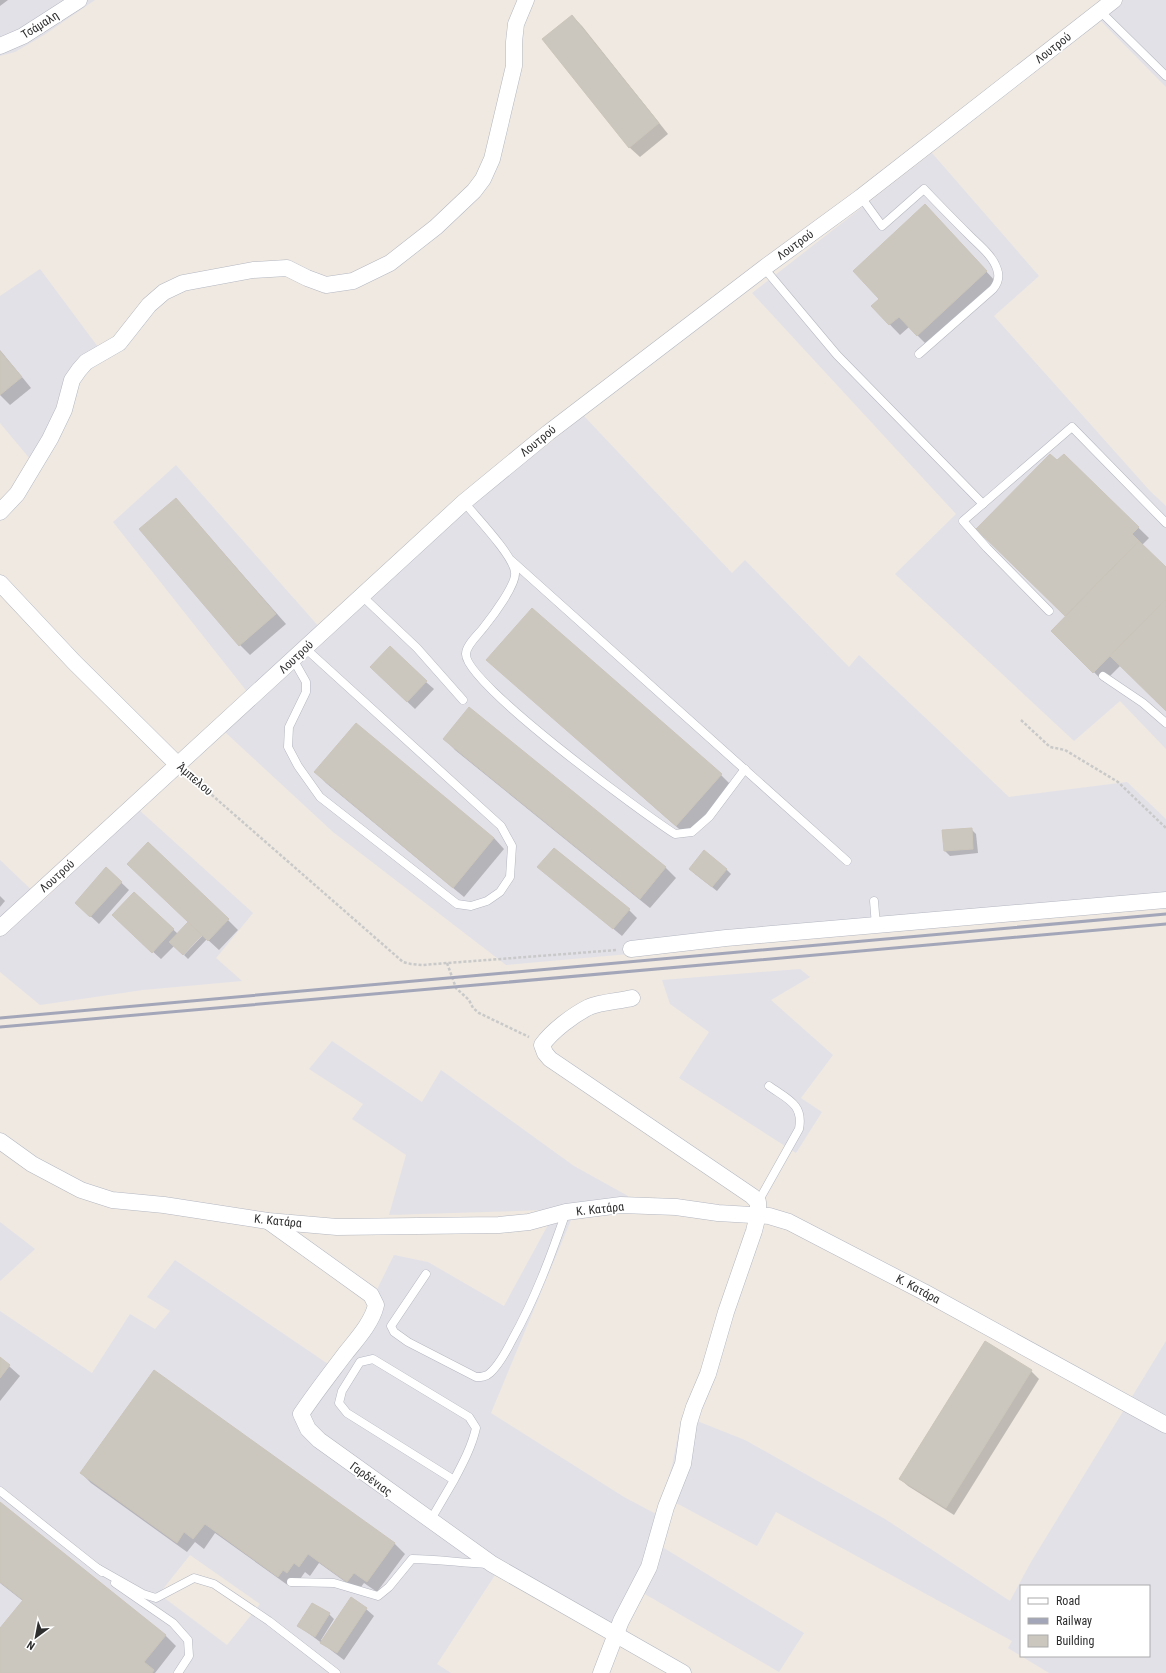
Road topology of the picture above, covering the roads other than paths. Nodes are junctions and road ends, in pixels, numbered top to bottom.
1 (79, 0) edge
2 (526, 0) edge
3 (1114, 0) edge
4 (1100, 11) junction
5 (0, 46) edge
6 (1166, 76) edge
7 (861, 197) junction
8 (764, 268) junction
9 (919, 354) dead end
10 (464, 502) junction
11 (983, 504) junction
12 (0, 512) edge
13 (1166, 523) edge
14 (511, 560) junction
15 (0, 583) edge
16 (362, 596) junction
17 (1049, 611) dead end
18 (305, 648) junction
19 (293, 659) junction
20 (1103, 676) dead end
21 (463, 700) dead end
22 (1166, 723) edge
23 (178, 765) junction
24 (745, 769) junction
25 (847, 861) dead end
26 (1166, 900) edge
27 (874, 901) dead end
28 (876, 926) junction
29 (0, 928) edge
30 (631, 949) road end
31 (632, 998) dead end
32 (769, 1086) dead end
33 (0, 1141) edge
34 (758, 1209) junction
35 (566, 1212) junction
36 (268, 1221) junction
37 (426, 1274) dead end
38 (1166, 1425) edge
39 (454, 1480) junction
40 (0, 1491) edge
41 (430, 1521) junction
42 (492, 1564) junction
43 (97, 1568) junction
44 (291, 1582) dead end
45 (616, 1634) junction
46 (178, 1673) edge
47 (336, 1673) edge
48 (601, 1673) edge
49 (683, 1673) edge

1 - 5 street, Τσάμαλη
2 - 12 street
3 - 4 street, Λουτρού
4 - 6 lane
4 - 7 street, Λουτρού
7 - 8 street, Λουτρού
7 - 9 lane
8 - 10 street, Λουτρού
8 - 11 lane
10 - 14 lane
10 - 16 street, Λουτρού
11 - 13 lane
11 - 17 lane
14 - 24 lane
14 - 24 lane
15 - 23 street, Άμπελου
16 - 18 street, Λουτρού
16 - 21 lane
18 - 19 street, Λουτρού
18 - 19 lane
19 - 23 street, Λουτρού
20 - 22 lane
23 - 29 street, Λουτρού
24 - 25 lane
26 - 28 street
27 - 28 lane
28 - 30 street
31 - 34 street
32 - 34 lane
33 - 36 street, Κ. Κατάρα
34 - 35 street, Κ. Κατάρα
34 - 38 street, Κ. Κατάρα
34 - 45 street
35 - 36 street, Κ. Κατάρα
35 - 37 lane
36 - 41 street, Γαρδένιας
39 - 39 lane
39 - 41 lane
40 - 43 lane
41 - 42 street, Γαρδένιας
42 - 44 lane
42 - 45 street, Γαρδένιας
43 - 46 lane
43 - 47 lane
45 - 48 street
45 - 49 street, Γαρδένιας

